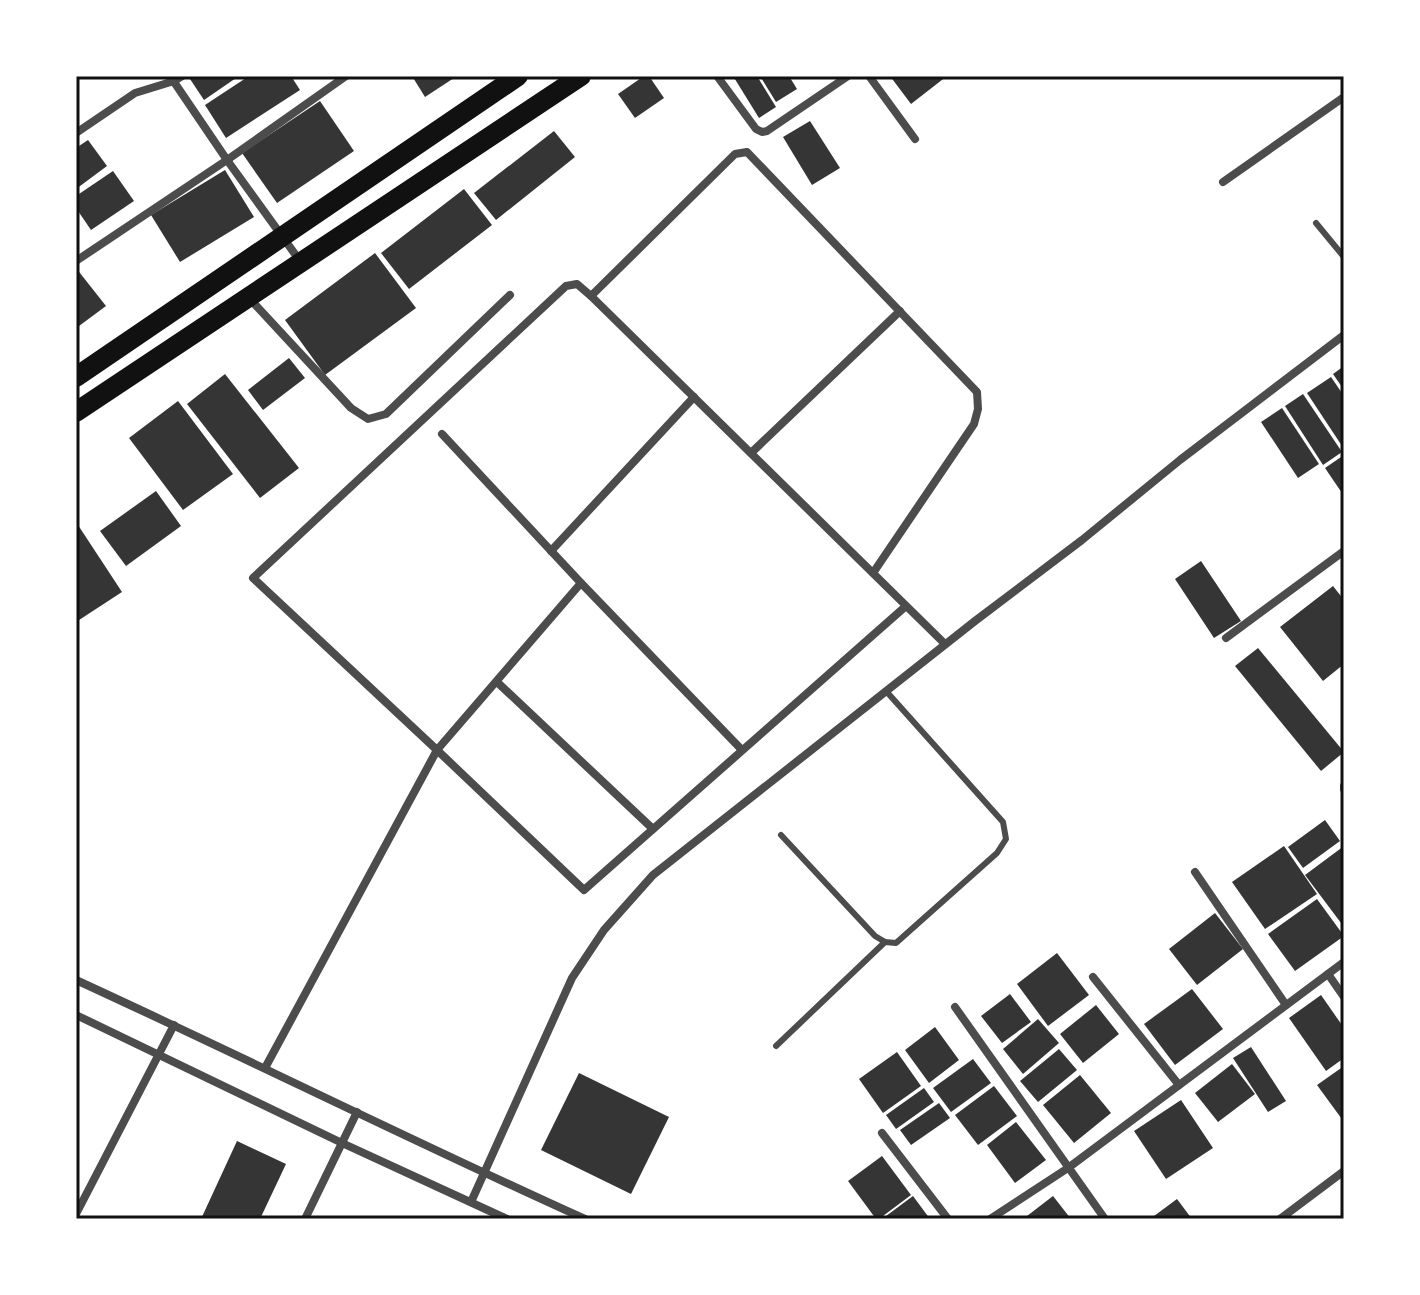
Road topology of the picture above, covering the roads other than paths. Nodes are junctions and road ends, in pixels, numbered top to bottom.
1 (346, 76) edge
2 (518, 76) edge
3 (581, 76) edge
4 (717, 76) edge
5 (848, 76) edge
6 (869, 76) edge
7 (176, 78) edge
8 (1344, 97) edge
9 (76, 133) edge
10 (915, 139) dead end
11 (227, 160) junction
12 (1223, 182) dead end
13 (1316, 223) dead end
14 (284, 237) junction
15 (1344, 257) edge
16 (76, 261) edge
17 (300, 261) junction
18 (510, 295) dead end
19 (247, 296) junction
20 (591, 296) junction
21 (900, 311) junction
22 (1344, 335) edge
23 (76, 377) edge
24 (694, 397) junction
25 (76, 412) edge
26 (442, 434) dead end
27 (751, 453) junction
28 (551, 551) junction
29 (1344, 551) edge
30 (873, 573) junction
31 (581, 583) junction
32 (906, 606) junction
33 (1226, 638) dead end
34 (945, 644) junction
35 (497, 682) junction
36 (886, 691) junction
37 (741, 749) junction
38 (437, 750) junction
39 (653, 829) junction
40 (781, 835) dead end
41 (1195, 872) dead end
42 (885, 942) junction
43 (1344, 962) edge
44 (1328, 974) junction
45 (1093, 977) dead end
46 (76, 980) edge
47 (1344, 997) edge
48 (1286, 1005) junction
49 (955, 1007) dead end
50 (76, 1015) edge
51 (174, 1025) junction
52 (776, 1046) dead end
53 (160, 1054) junction
54 (265, 1068) junction
55 (1179, 1085) junction
56 (357, 1112) junction
57 (882, 1133) dead end
58 (342, 1143) junction
59 (1068, 1168) junction
60 (1344, 1171) edge
61 (483, 1173) junction
62 (471, 1202) junction
63 (76, 1214) edge
64 (305, 1219) edge
65 (507, 1219) edge
66 (585, 1219) edge
67 (948, 1219) edge
68 (990, 1219) edge
69 (1105, 1219) edge
70 (1280, 1219) edge

1 - 11 street
2 - 14 main road
3 - 17 main road
4 - 5 street
6 - 10 street
7 - 9 street
7 - 11 street
8 - 12 street
11 - 14 street
11 - 16 street
13 - 15 lane
14 - 17 street
14 - 23 main road
17 - 19 main road
18 - 19 street
19 - 25 main road
20 - 21 street
20 - 24 street
20 - 38 street
21 - 27 street
21 - 30 street
22 - 34 street
24 - 27 street
24 - 28 street
26 - 28 street
27 - 30 street
28 - 31 street
29 - 33 street
30 - 32 street
31 - 35 street
31 - 37 street
32 - 34 street
32 - 37 street
34 - 36 street
35 - 38 street
35 - 39 street
36 - 42 lane
36 - 61 street
37 - 39 street
38 - 39 street
38 - 54 street
40 - 42 lane
41 - 48 street
42 - 52 lane
43 - 44 street
44 - 47 street
44 - 48 street
45 - 55 street
46 - 51 street
48 - 55 street
49 - 59 street
50 - 53 street
51 - 53 street
51 - 54 street
53 - 58 street
53 - 63 street
54 - 56 street
55 - 59 street
56 - 58 street
56 - 61 street
57 - 67 street
58 - 62 street
58 - 64 street
59 - 68 street
59 - 69 street
60 - 70 street
61 - 62 street
61 - 66 street
62 - 65 street

